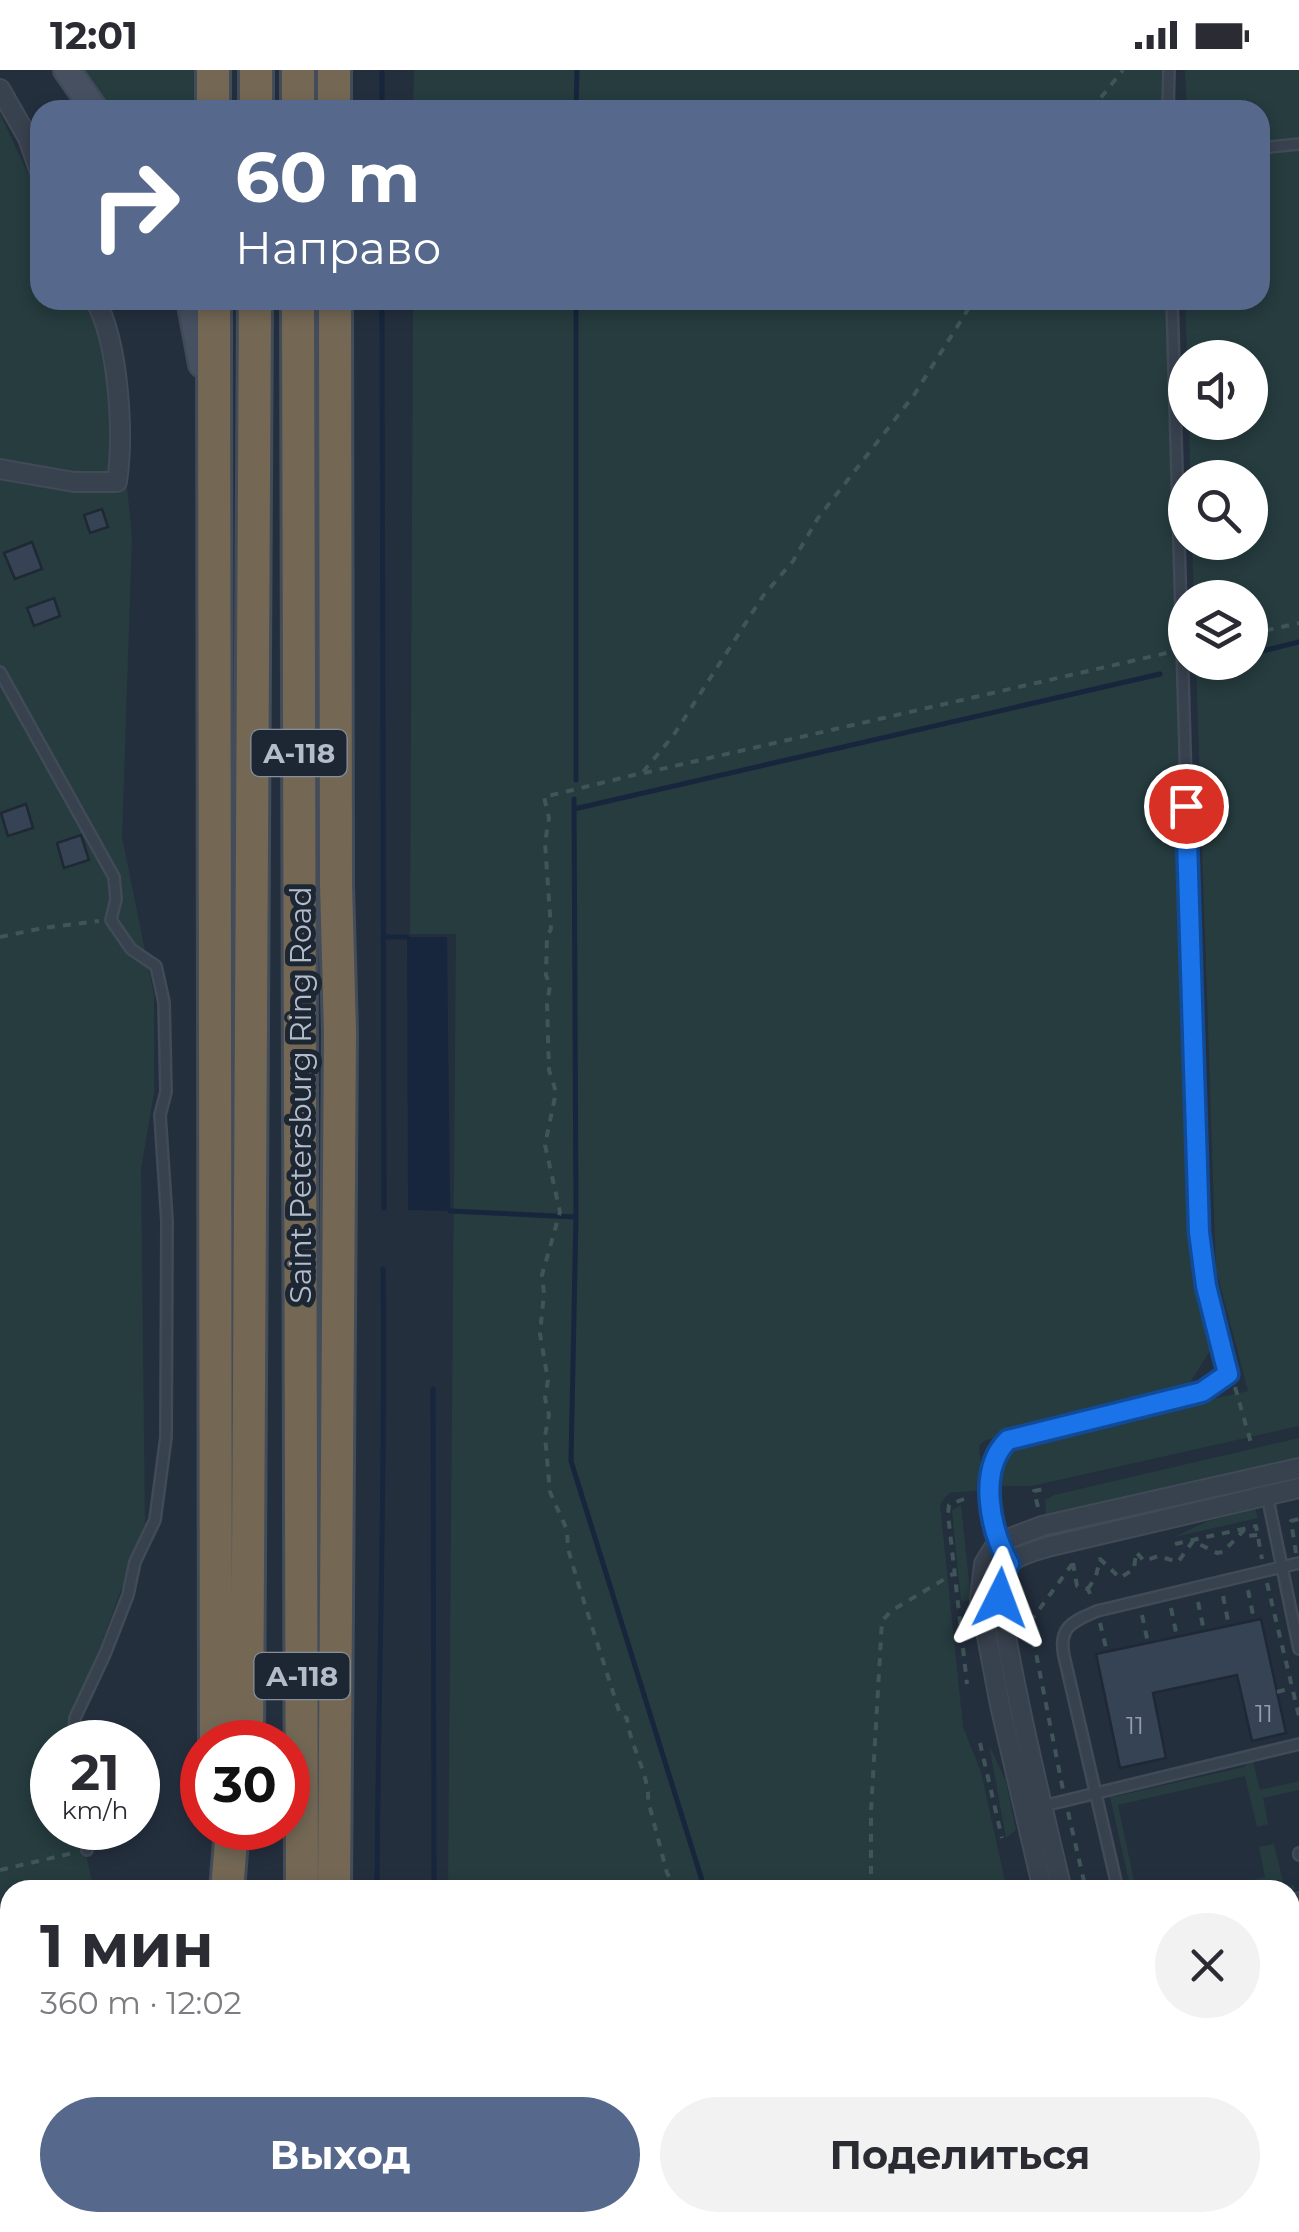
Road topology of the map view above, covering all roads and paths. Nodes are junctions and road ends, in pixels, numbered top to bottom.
1 (68, 70) edge
2 (213, 70) edge
3 (256, 70) edge
4 (298, 70) edge
5 (334, 70) edge
6 (1123, 70) edge
7 (1169, 70) edge
8 (0, 89) edge
9 (88, 100) edge
10 (213, 100) edge
11 (256, 100) edge
12 (298, 100) edge
13 (334, 100) edge
14 (1100, 100) edge
15 (1168, 100) edge
16 (30, 144) edge
17 (1299, 144) edge
18 (1270, 147) edge
19 (101, 310) edge
20 (192, 310) edge
21 (214, 310) edge
22 (255, 310) edge
23 (298, 310) edge
24 (335, 310) edge
25 (968, 310) edge
26 (1172, 310) edge
27 (0, 469) edge
28 (214, 484) junction
29 (1178, 580) edge
30 (1299, 623) edge
31 (1268, 630) edge
32 (1168, 653) edge
33 (0, 672) edge
34 (1181, 680) edge
35 (642, 774) junction
36 (336, 884) junction
37 (111, 920) junction
38 (0, 937) edge
39 (301, 1206) junction
40 (1228, 1374) junction
41 (1251, 1443) dead end
42 (1299, 1468) edge
43 (1265, 1486) junction
44 (1048, 1488) dead end
45 (1299, 1488) edge
46 (964, 1498) dead end
47 (1040, 1518) dead end
48 (1298, 1520) edge
49 (1244, 1530) junction
50 (1193, 1540) junction
51 (998, 1543) junction
52 (1175, 1544) dead end
53 (1298, 1561) edge
54 (1009, 1564) junction
55 (1263, 1564) dead end
56 (1281, 1568) junction
57 (952, 1574) junction
58 (1267, 1583) dead end
59 (1088, 1590) junction
60 (1248, 1590) dead end
61 (1223, 1596) dead end
62 (1093, 1601) dead end
63 (1198, 1602) dead end
64 (1026, 1608) dead end
65 (1171, 1608) dead end
66 (1142, 1615) dead end
67 (1254, 1620) dead end
68 (1030, 1622) junction
69 (1100, 1624) dead end
70 (1230, 1626) dead end
71 (1204, 1631) dead end
72 (1177, 1637) dead end
73 (1148, 1643) dead end
74 (1299, 1649) edge
75 (247, 1650) junction
76 (1107, 1652) dead end
77 (967, 1684) dead end
78 (1292, 1688) junction
79 (1277, 1692) dead end
80 (1299, 1716) edge
81 (75, 1720) edge
82 (216, 1720) edge
83 (241, 1720) edge
84 (247, 1720) edge
85 (980, 1743) dead end
86 (1299, 1744) edge
87 (1094, 1792) junction
88 (1065, 1794) dead end
89 (1033, 1808) junction
90 (1068, 1808) dead end
91 (1002, 1838) dead end
92 (87, 1850) edge
93 (216, 1850) edge
94 (230, 1850) edge
95 (248, 1850) edge
96 (0, 1870) edge
97 (216, 1880) edge
98 (228, 1880) edge
99 (248, 1880) edge
100 (302, 1880) edge
101 (334, 1880) edge
102 (672, 1880) edge
103 (871, 1880) edge
104 (1042, 1880) edge
105 (1058, 1880) edge
106 (1084, 1880) edge
107 (1116, 1880) edge

1 - 9 main road
2 - 10 highway
3 - 11 highway
4 - 12 highway
5 - 13 highway
6 - 14 path
7 - 15 lane
8 - 16 street
17 - 18 lane
19 - 27 street
20 - 28 main road
21 - 28 highway
22 - 75 highway, Saint Petersburg Ring Road / А-118
23 - 39 highway, Saint Petersburg Ring Road / А-118
24 - 36 highway
25 - 35 path
26 - 29 lane
28 - 82 highway
30 - 31 path
32 - 35 path
33 - 37 lane
34 - 40 lane
35 - 102 path
36 - 39 highway
36 - 101 highway
37 - 38 path
37 - 81 lane
39 - 100 highway, Saint Petersburg Ring Road / А-118
40 - 41 path
40 - 51 lane
42 - 43 street
43 - 45 street
43 - 51 street
43 - 54 street
43 - 56 lane
44 - 47 path
46 - 57 path
48 - 53 path
49 - 50 path
49 - 50 path
49 - 55 path
50 - 52 path
50 - 59 path
51 - 54 lane
51 - 89 street
53 - 56 lane
54 - 89 street
56 - 74 lane
56 - 87 lane
57 - 77 path
57 - 103 path
58 - 78 path
59 - 62 path
59 - 68 path
60 - 67 path
61 - 70 path
63 - 71 path
64 - 68 path
65 - 72 path
66 - 73 path
68 - 88 path
69 - 76 path
75 - 83 highway
75 - 84 highway, Saint Petersburg Ring Road / А-118
78 - 79 path
78 - 80 path
85 - 91 path
86 - 87 lane
87 - 89 lane
87 - 107 lane
89 - 104 street
89 - 105 street
90 - 106 path
92 - 96 path
93 - 97 highway
94 - 98 highway
95 - 99 highway

